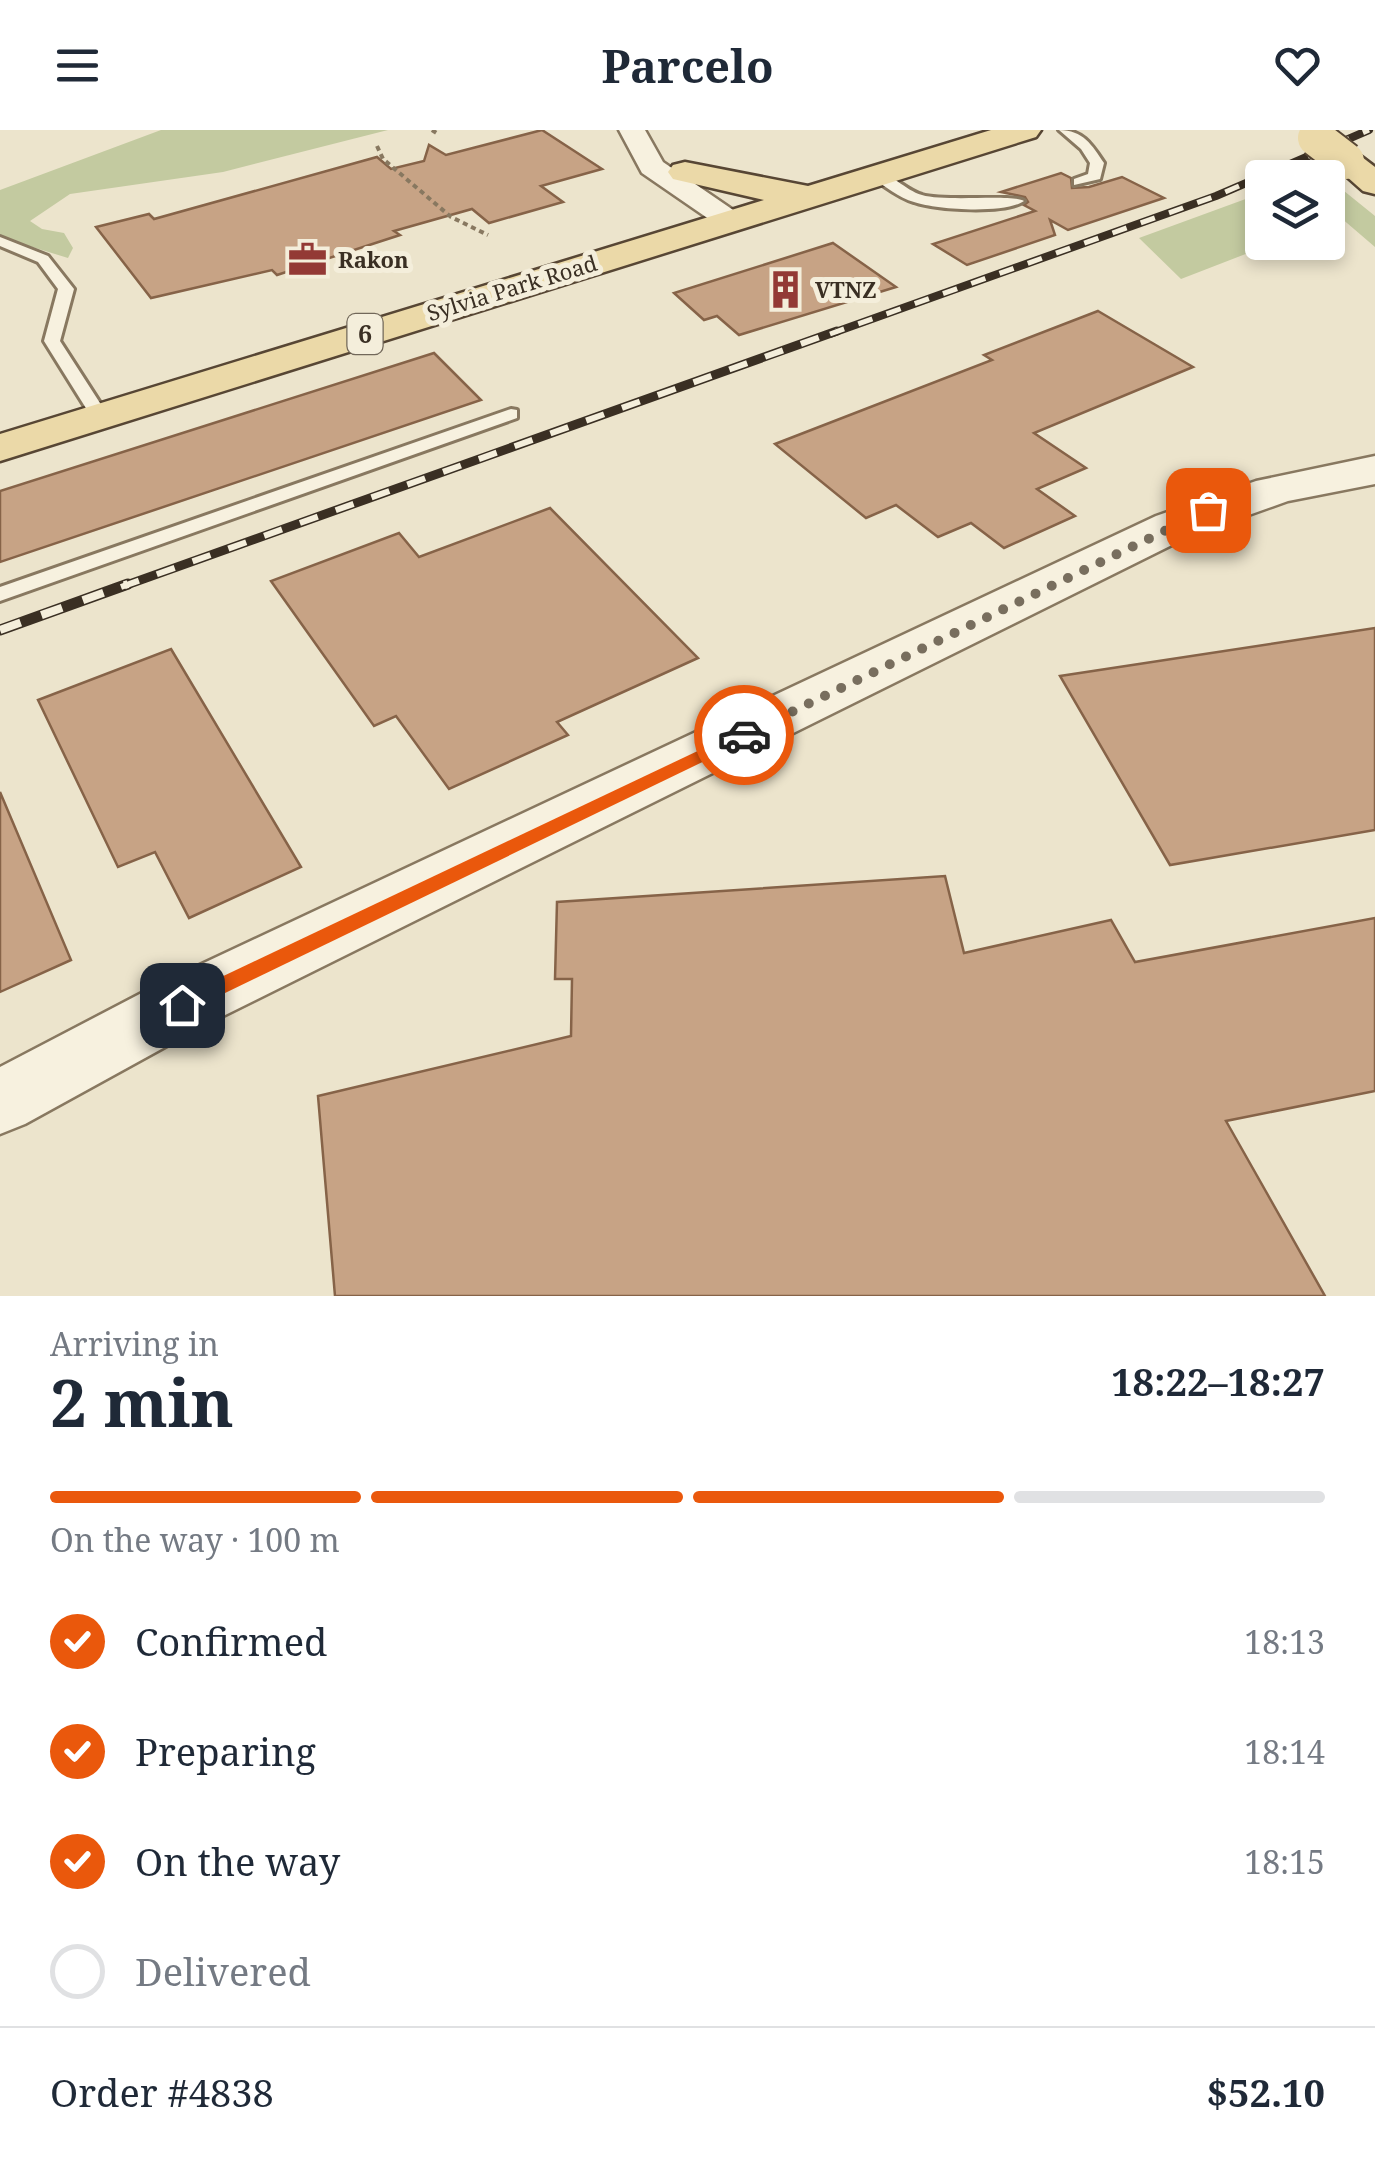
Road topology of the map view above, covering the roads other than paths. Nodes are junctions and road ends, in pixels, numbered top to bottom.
1 (632, 130) edge
2 (650, 130) edge
3 (1025, 130) edge
4 (1066, 130) edge
5 (1310, 134) edge
6 (1357, 147) edge
7 (676, 175) junction
8 (877, 175) junction
9 (1079, 182) dead end
10 (1375, 184) edge
11 (823, 192) junction
12 (1017, 201) dead end
13 (739, 218) junction
14 (0, 240) edge
15 (644, 247) junction
16 (512, 414) dead end
17 (100, 417) junction
18 (0, 448) edge
19 (1375, 470) edge
20 (0, 594) edge
21 (0, 1102) edge

1 - 7 street
2 - 7 street
3 - 8 main road, Sylvia Park Road / 6
4 - 9 lane
5 - 6 main road, bridge
6 - 10 main road
7 - 11 main road
7 - 13 street
7 - 15 main road
8 - 11 main road, Sylvia Park Road / 6
8 - 12 lane
11 - 13 main road, Sylvia Park Road / 6
13 - 15 main road, Sylvia Park Road / 6
14 - 17 lane
15 - 17 main road, Sylvia Park Road / 6
16 - 20 lane
17 - 18 main road, Sylvia Park Road / 6
19 - 21 street

